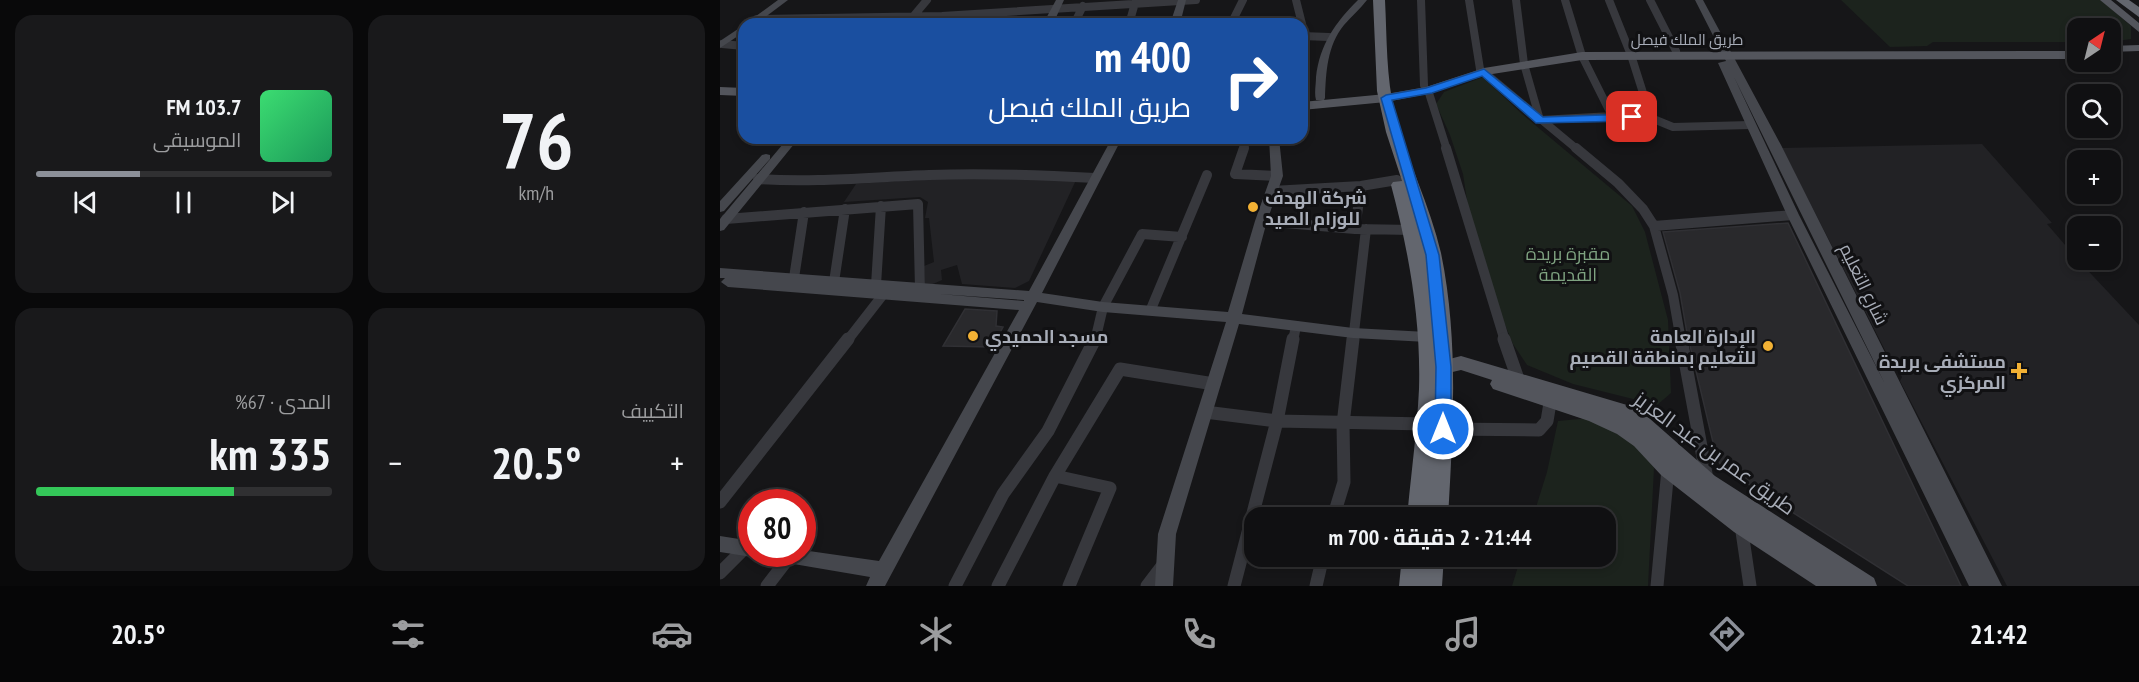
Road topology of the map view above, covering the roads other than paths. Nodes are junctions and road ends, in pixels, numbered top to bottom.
1 (784, 0) edge
2 (927, 0) edge
3 (1182, 0) edge
4 (1196, 0) edge
5 (1243, 0) edge
6 (1296, 0) edge
7 (1363, 0) edge
8 (1369, 0) edge
9 (1379, 0) edge
10 (1421, 0) edge
11 (1469, 0) edge
12 (1516, 0) edge
13 (1565, 0) edge
14 (1609, 0) edge
15 (1650, 0) edge
16 (1691, 0) edge
17 (1699, 0) edge
18 (2105, 0) edge
19 (2122, 0) edge
20 (1135, 3) junction
21 (1058, 4) edge
22 (1083, 6) junction
23 (961, 15) junction
24 (914, 17) junction
25 (759, 18) edge
26 (882, 18) edge
27 (982, 18) edge
28 (1051, 18) edge
29 (1077, 18) edge
30 (1131, 18) edge
31 (1177, 18) edge
32 (1234, 18) edge
33 (1300, 18) edge
34 (2138, 23) edge
35 (738, 32) edge
36 (1308, 36) edge
37 (1329, 37) junction
38 (721, 44) edge
39 (738, 45) edge
40 (2139, 48) edge
41 (2067, 49) edge
42 (2121, 49) edge
43 (1676, 51) junction
44 (1631, 53) junction
45 (1723, 53) junction
46 (1581, 54) junction
47 (2121, 54) edge
48 (2139, 54) edge
49 (2067, 55) edge
50 (1524, 62) junction
51 (1482, 70) junction
52 (1426, 88) junction
53 (720, 91) edge
54 (738, 92) edge
55 (1380, 96) junction
56 (720, 98) edge
57 (738, 98) edge
58 (1320, 98) junction
59 (1308, 99) edge
60 (1308, 105) edge
61 (1612, 116) junction
62 (1651, 118) junction
63 (1540, 120) junction
64 (1750, 125) junction
65 (778, 144) edge
66 (789, 144) edge
67 (1113, 144) edge
68 (1245, 144) edge
69 (1274, 144) edge
70 (1207, 175) dead end
71 (1277, 176) junction
72 (1095, 178) junction
73 (758, 179) junction
74 (1397, 180) junction
75 (1361, 186) junction
76 (1272, 191) junction
77 (881, 206) junction
78 (720, 207) edge
79 (845, 209) junction
80 (804, 212) junction
81 (1793, 215) junction
82 (1261, 221) junction
83 (723, 223) edge
84 (1654, 226) junction
85 (1360, 229) junction
86 (1413, 231) junction
87 (1182, 237) junction
88 (720, 273) edge
89 (794, 278) junction
90 (720, 282) edge
91 (834, 282) junction
92 (920, 289) junction
93 (879, 291) junction
94 (1030, 302) junction
95 (1103, 307) junction
96 (1151, 309) junction
97 (1234, 318) junction
98 (1296, 326) junction
99 (1353, 333) junction
100 (1427, 337) junction
101 (1444, 367) junction
102 (1518, 379) junction
103 (1214, 384) junction
104 (1550, 403) junction
105 (1205, 412) junction
106 (1277, 421) junction
107 (1343, 424) junction
108 (1426, 424) junction
109 (1443, 429) junction
110 (1668, 469) junction
111 (1055, 476) junction
112 (1708, 482) junction
113 (720, 502) edge
114 (1336, 507) edge
115 (1419, 507) edge
116 (1437, 507) edge
117 (1741, 525) junction
118 (720, 544) edge
119 (738, 547) edge
120 (738, 557) edge
121 (816, 563) edge
122 (1164, 564) junction
123 (777, 567) edge
124 (1320, 567) edge
125 (1413, 567) edge
126 (1431, 567) edge
127 (720, 573) edge
128 (879, 578) edge
129 (767, 586) edge
130 (955, 586) edge
131 (998, 586) edge
132 (1069, 586) edge
133 (1147, 586) edge
134 (1164, 586) edge
135 (1234, 586) edge
136 (1316, 586) edge
137 (1410, 586) edge
138 (1430, 586) edge
139 (1657, 586) edge
140 (1750, 586) edge
141 (1836, 586) edge
142 (1866, 586) edge
143 (1979, 586) edge
144 (1993, 586) edge

1 - 25 street
2 - 24 street
3 - 4 street
3 - 20 street
3 - 31 street
5 - 32 street
6 - 33 street
7 - 37 street
8 - 55 highway
9 - 55 highway
10 - 52 street
11 - 51 street
12 - 50 street
13 - 46 street
14 - 44 street
15 - 43 street
16 - 45 street, شارع التعليم
17 - 45 street, شارع التعليم
18 - 34 main road
19 - 34 highway
20 - 22 street
20 - 30 street
21 - 22 street
21 - 23 street
21 - 28 street
22 - 29 street
23 - 24 street
23 - 27 street
24 - 26 street
35 - 38 street
36 - 37 street
37 - 58 street
38 - 39 street
40 - 42 main road
41 - 45 main road, طريق الملك فيصل
43 - 44 main road, طريق الملك فيصل
43 - 45 main road, طريق الملك فيصل
44 - 45 main road, طريق الملك فيصل
44 - 46 main road, طريق الملك فيصل
44 - 62 street
45 - 49 main road, طريق الملك فيصل
45 - 64 street, شارع التعليم
45 - 144 street, شارع التعليم
46 - 50 main road, طريق الملك فيصل
46 - 61 street
47 - 48 main road
50 - 51 main road, طريق الملك فيصل
50 - 63 street
51 - 52 main road, طريق الملك فيصل
51 - 63 street
52 - 55 main road, طريق الملك فيصل
52 - 102 street
53 - 54 main road
55 - 58 main road, طريق الملك فيصل
55 - 60 main road, طريق الملك فيصل
55 - 74 highway
55 - 101 highway
56 - 57 main road
58 - 59 main road, طريق الملك فيصل
61 - 62 street
61 - 63 street
62 - 64 street
63 - 84 street
64 - 81 street, شارع التعليم
65 - 78 street
66 - 73 street
67 - 72 street
68 - 71 street
69 - 71 street
70 - 87 street
71 - 76 street
72 - 73 street
72 - 94 street
73 - 83 street
74 - 75 street
74 - 86 highway
75 - 76 street
75 - 85 street
76 - 82 street
77 - 79 street
77 - 92 street
77 - 93 street
79 - 80 street
79 - 91 street
80 - 83 street
80 - 89 street
81 - 84 street
81 - 143 street, شارع التعليم
82 - 85 street
82 - 97 street
84 - 112 street
85 - 86 street
85 - 99 street
86 - 100 highway
87 - 95 street
87 - 96 street
88 - 89 street
89 - 91 street
90 - 93 street
91 - 93 street
92 - 93 street
92 - 94 street
93 - 94 street
93 - 113 street
94 - 95 street
94 - 128 street
95 - 96 street
95 - 130 street
96 - 97 street
97 - 98 street
97 - 103 street
98 - 99 street
98 - 106 street
99 - 100 street
99 - 107 street
100 - 108 highway
101 - 102 main road, طريق عمر بن عبد العزيز
101 - 104 main road, طريق عمر بن عبد العزيز
101 - 109 highway
102 - 112 main road, طريق عمر بن عبد العزيز
103 - 105 street
103 - 111 street
104 - 109 street
104 - 110 main road, طريق عمر بن عبد العزيز
105 - 106 street
105 - 122 street
106 - 107 street
106 - 135 street
107 - 108 street
107 - 114 street
108 - 115 highway
109 - 116 highway
110 - 117 main road, طريق عمر بن عبد العزيز
110 - 139 street
111 - 131 street
111 - 132 street
112 - 142 main road, طريق عمر بن عبد العزيز
117 - 140 street
117 - 141 main road, طريق عمر بن عبد العزيز
118 - 119 street
120 - 127 street
121 - 128 street
122 - 133 street
122 - 134 street
123 - 129 street
124 - 136 street
125 - 137 highway
126 - 138 highway

